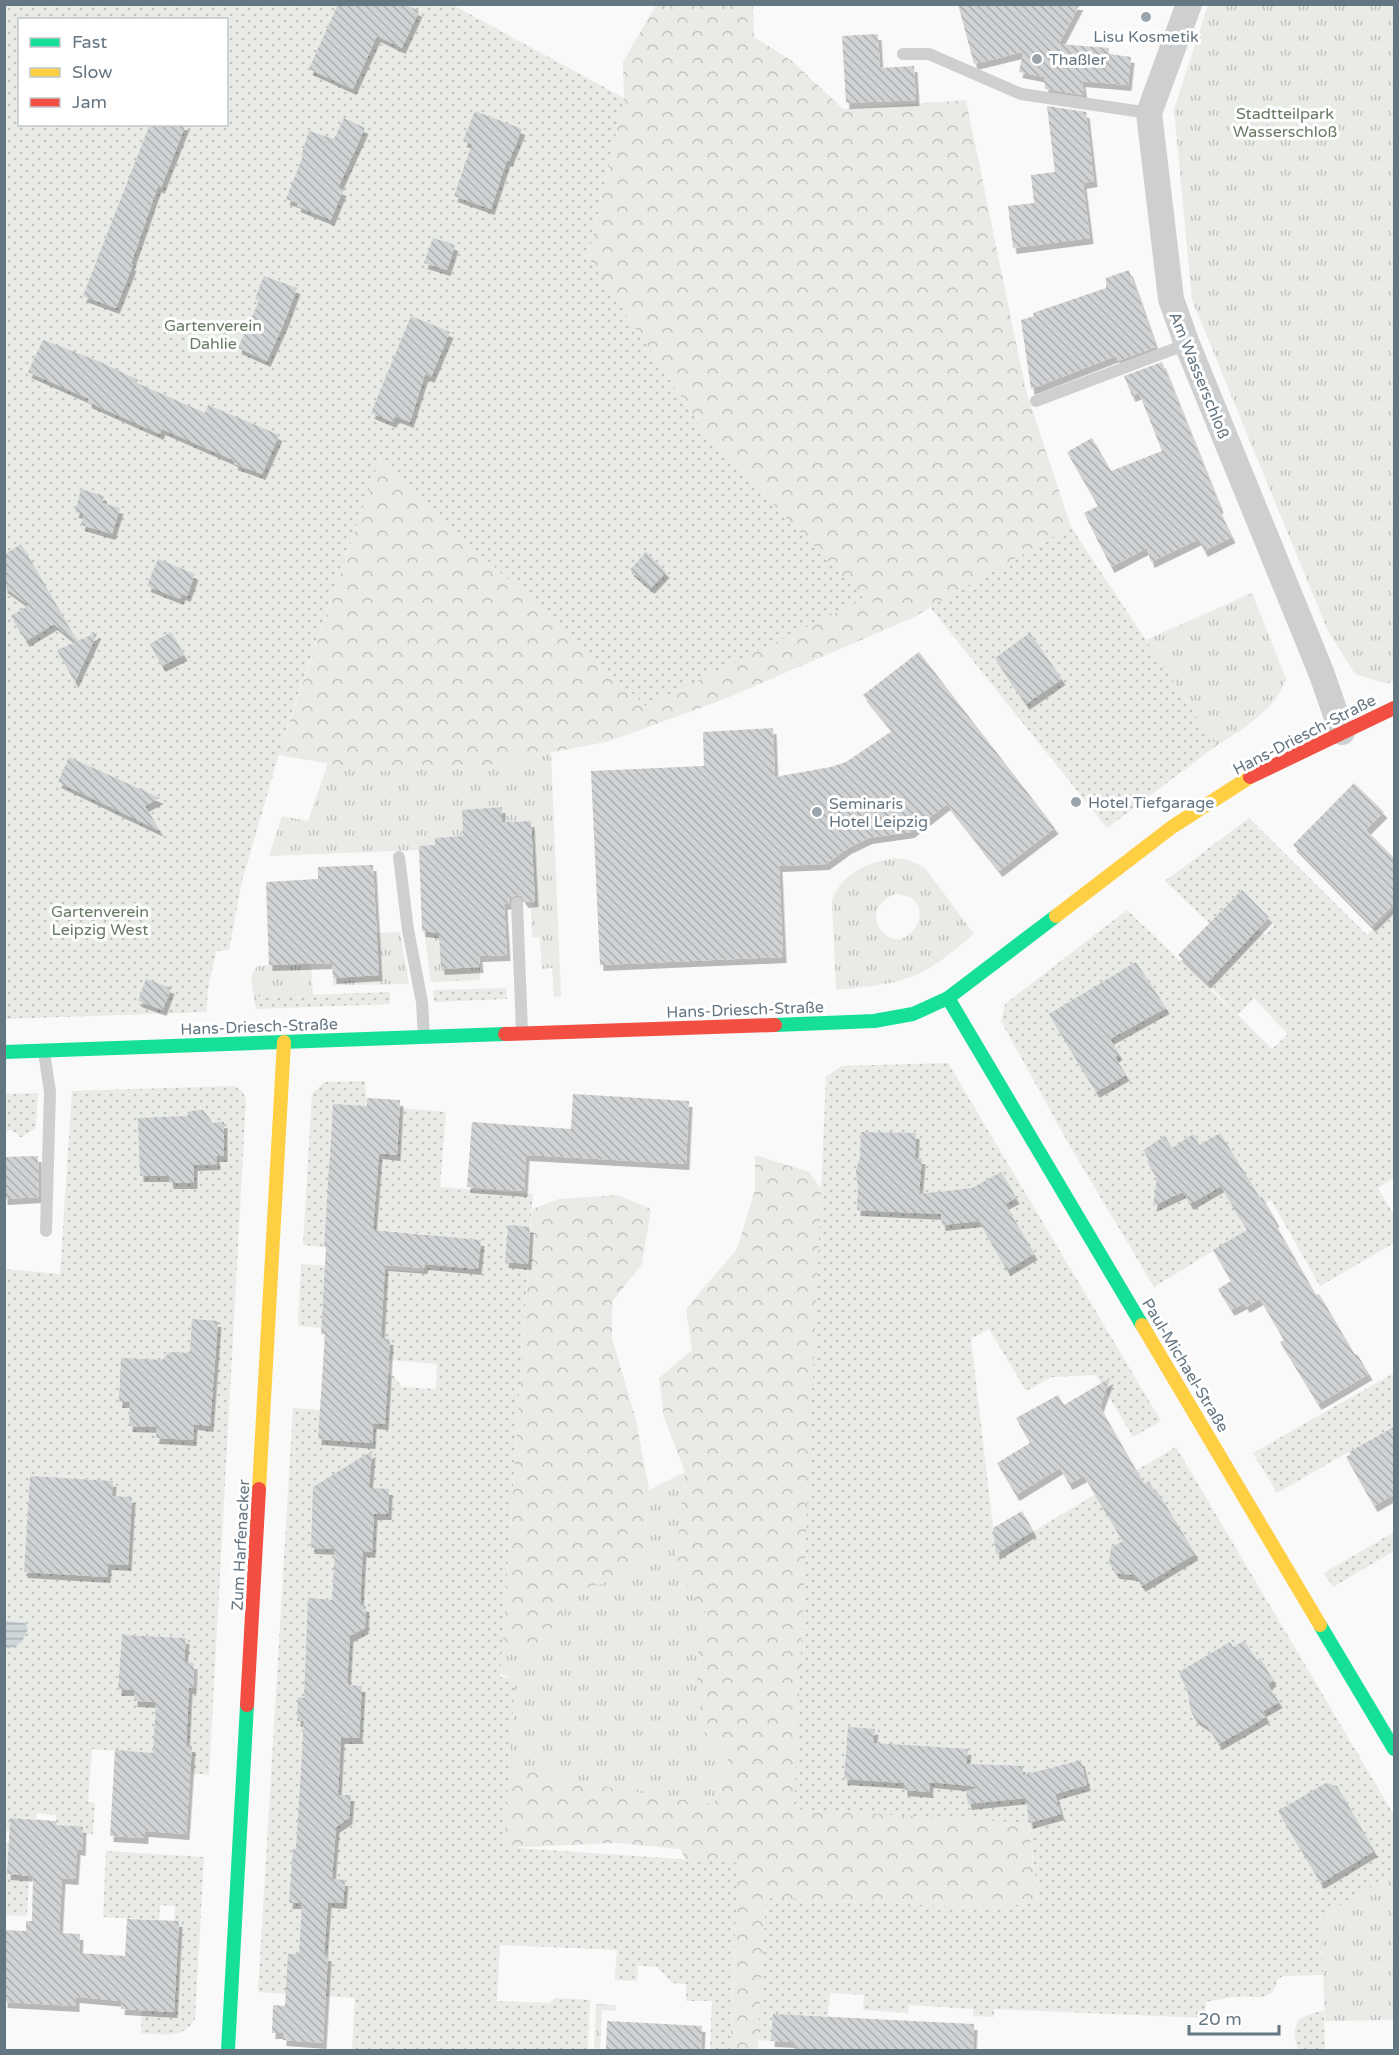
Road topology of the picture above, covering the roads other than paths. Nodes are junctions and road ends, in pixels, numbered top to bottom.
1 (1189, 4) edge
2 (903, 54) dead end
3 (1149, 112) junction
4 (1187, 344) junction
5 (1036, 400) dead end
6 (1395, 708) edge
7 (1342, 732) junction
8 (399, 857) dead end
9 (517, 903) dead end
10 (948, 998) junction
11 (522, 1033) junction
12 (424, 1037) junction
13 (284, 1042) junction
14 (44, 1051) junction
15 (4, 1052) edge
16 (46, 1231) dead end
17 (1395, 1749) edge
18 (228, 2050) edge

1 - 3 street, Am Wasserschloß
2 - 3 lane
3 - 4 street, Am Wasserschloß
4 - 5 lane
4 - 7 street, Am Wasserschloß
6 - 7 street, Hans-Driesch-Straße
7 - 10 street, Hans-Driesch-Straße
8 - 12 lane
9 - 11 lane
10 - 11 street, Hans-Driesch-Straße
10 - 17 street, Paul-Michael-Straße
11 - 12 street, Hans-Driesch-Straße
12 - 13 street, Hans-Driesch-Straße
13 - 14 street, Hans-Driesch-Straße
13 - 18 street, Zum Harfenacker
14 - 15 street, Hans-Driesch-Straße
14 - 16 lane

